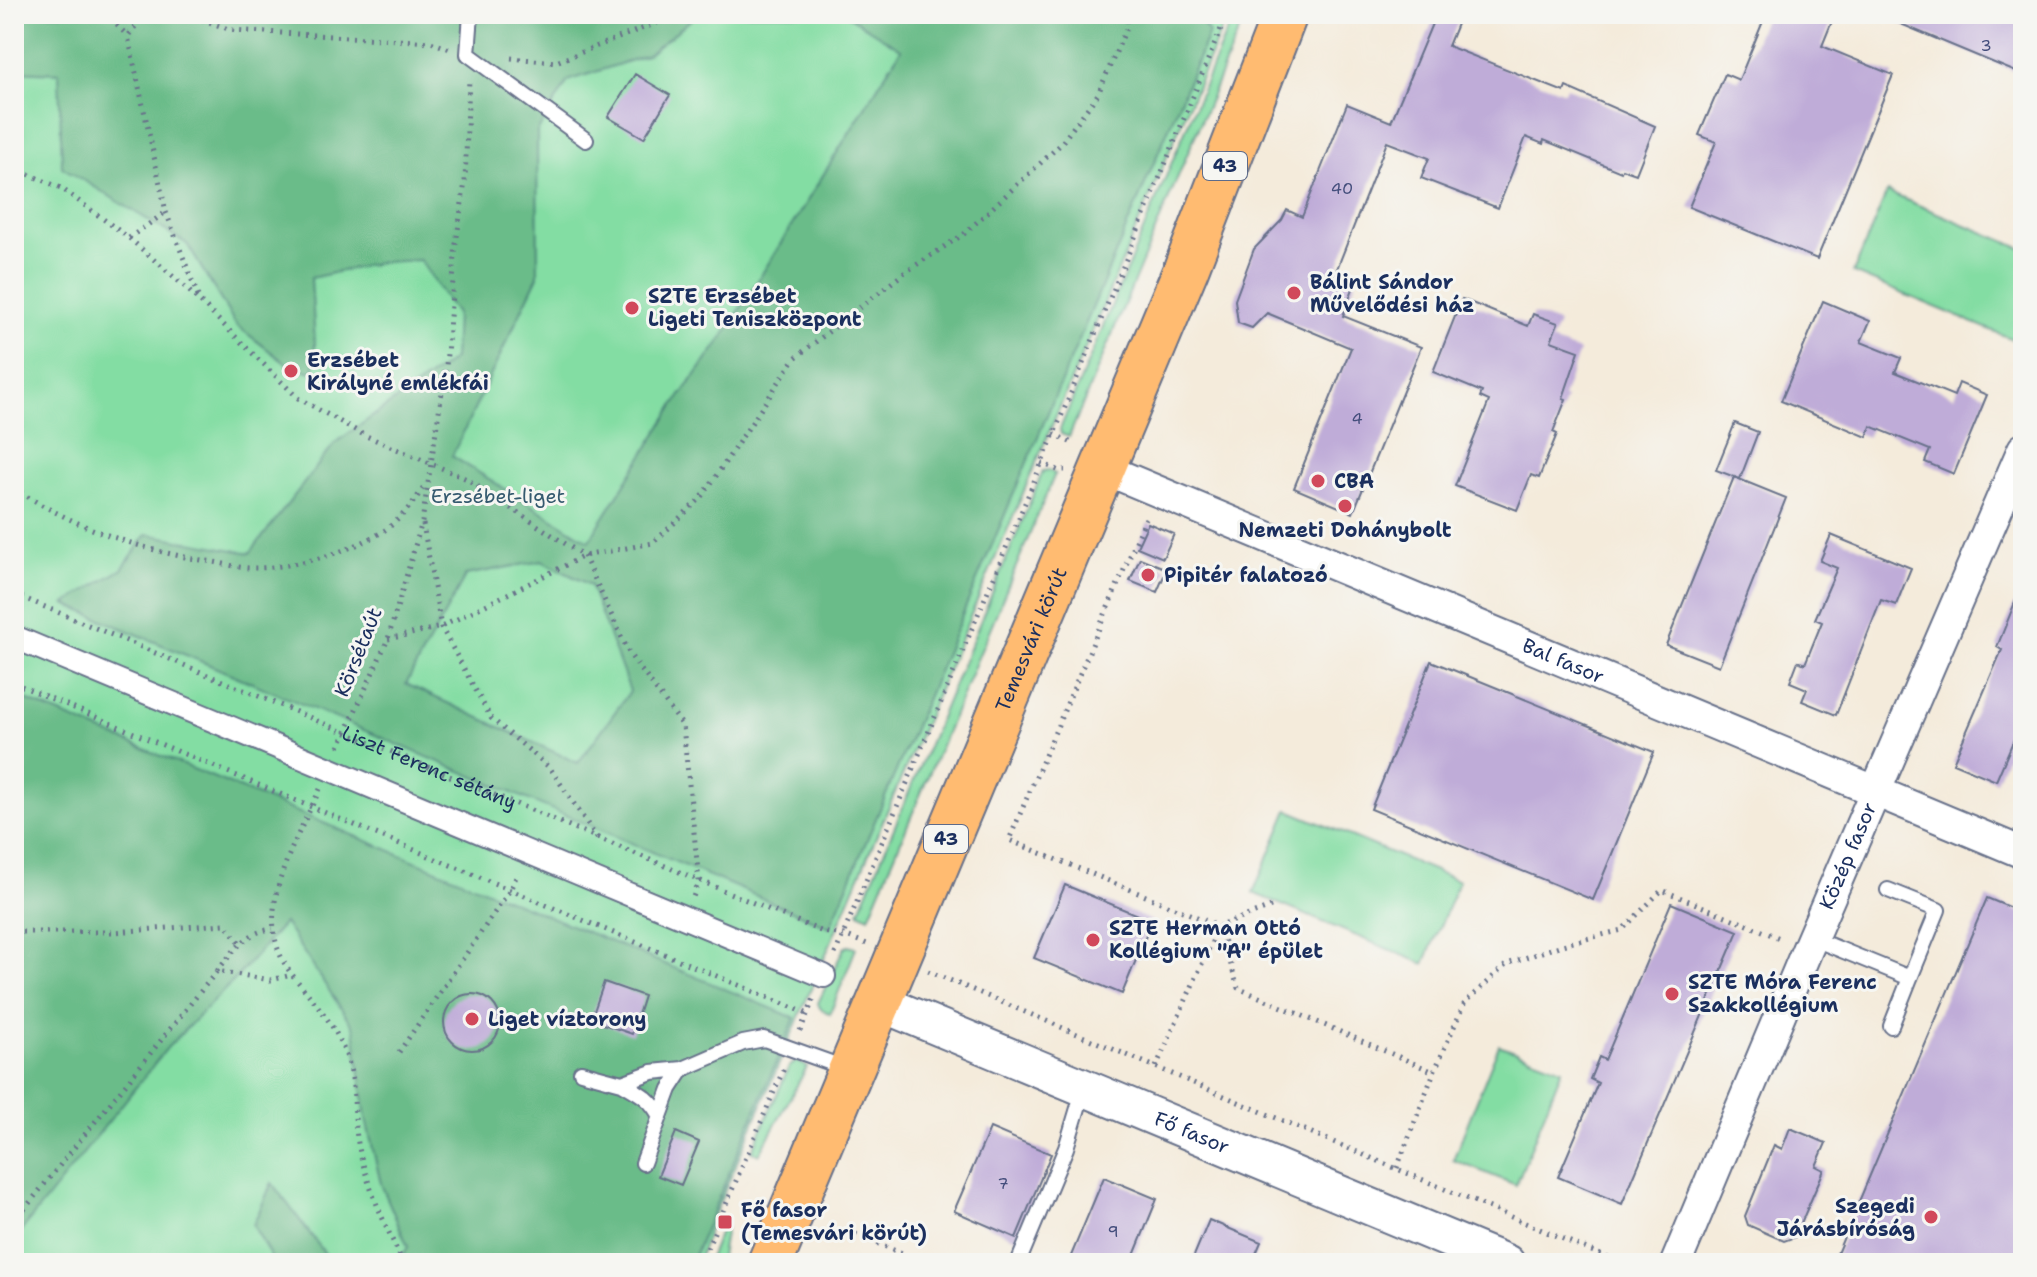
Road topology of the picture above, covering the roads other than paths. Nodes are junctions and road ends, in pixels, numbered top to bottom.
1 (471, 14) edge
2 (1285, 14) edge
3 (586, 140) dead end
4 (2023, 449) edge
5 (1102, 468) junction
6 (14, 637) edge
7 (1876, 792) junction
8 (2023, 853) edge
9 (1888, 890) dead end
10 (1810, 944) junction
11 (824, 976) dead end
12 (1910, 978) junction
13 (878, 1002) junction
14 (1891, 1026) dead end
15 (683, 1069) junction
16 (850, 1070) junction
17 (581, 1072) dead end
18 (622, 1083) junction
19 (1084, 1088) junction
20 (660, 1117) junction
21 (643, 1163) dead end
22 (770, 1263) edge
23 (1018, 1263) edge
24 (1506, 1263) edge
25 (1676, 1263) edge

1 - 3 lane
2 - 5 main road, Temesvári körút / 43
4 - 7 street, Közép fasor
5 - 7 street, Bal fasor
5 - 13 main road, Temesvári körút / 43
6 - 11 street, Liszt Ferenc sétány
7 - 8 street, Bal fasor
7 - 10 street, Közép fasor
9 - 12 lane
10 - 12 lane
10 - 25 street, Közép fasor
12 - 14 lane
13 - 16 main road, Temesvári körút / 43
13 - 19 street, Fő fasor
15 - 16 lane
15 - 18 lane
15 - 20 lane
16 - 22 main road, Temesvári körút / 43
17 - 18 lane
18 - 20 lane
19 - 23 lane
19 - 24 street, Fő fasor
20 - 21 lane

